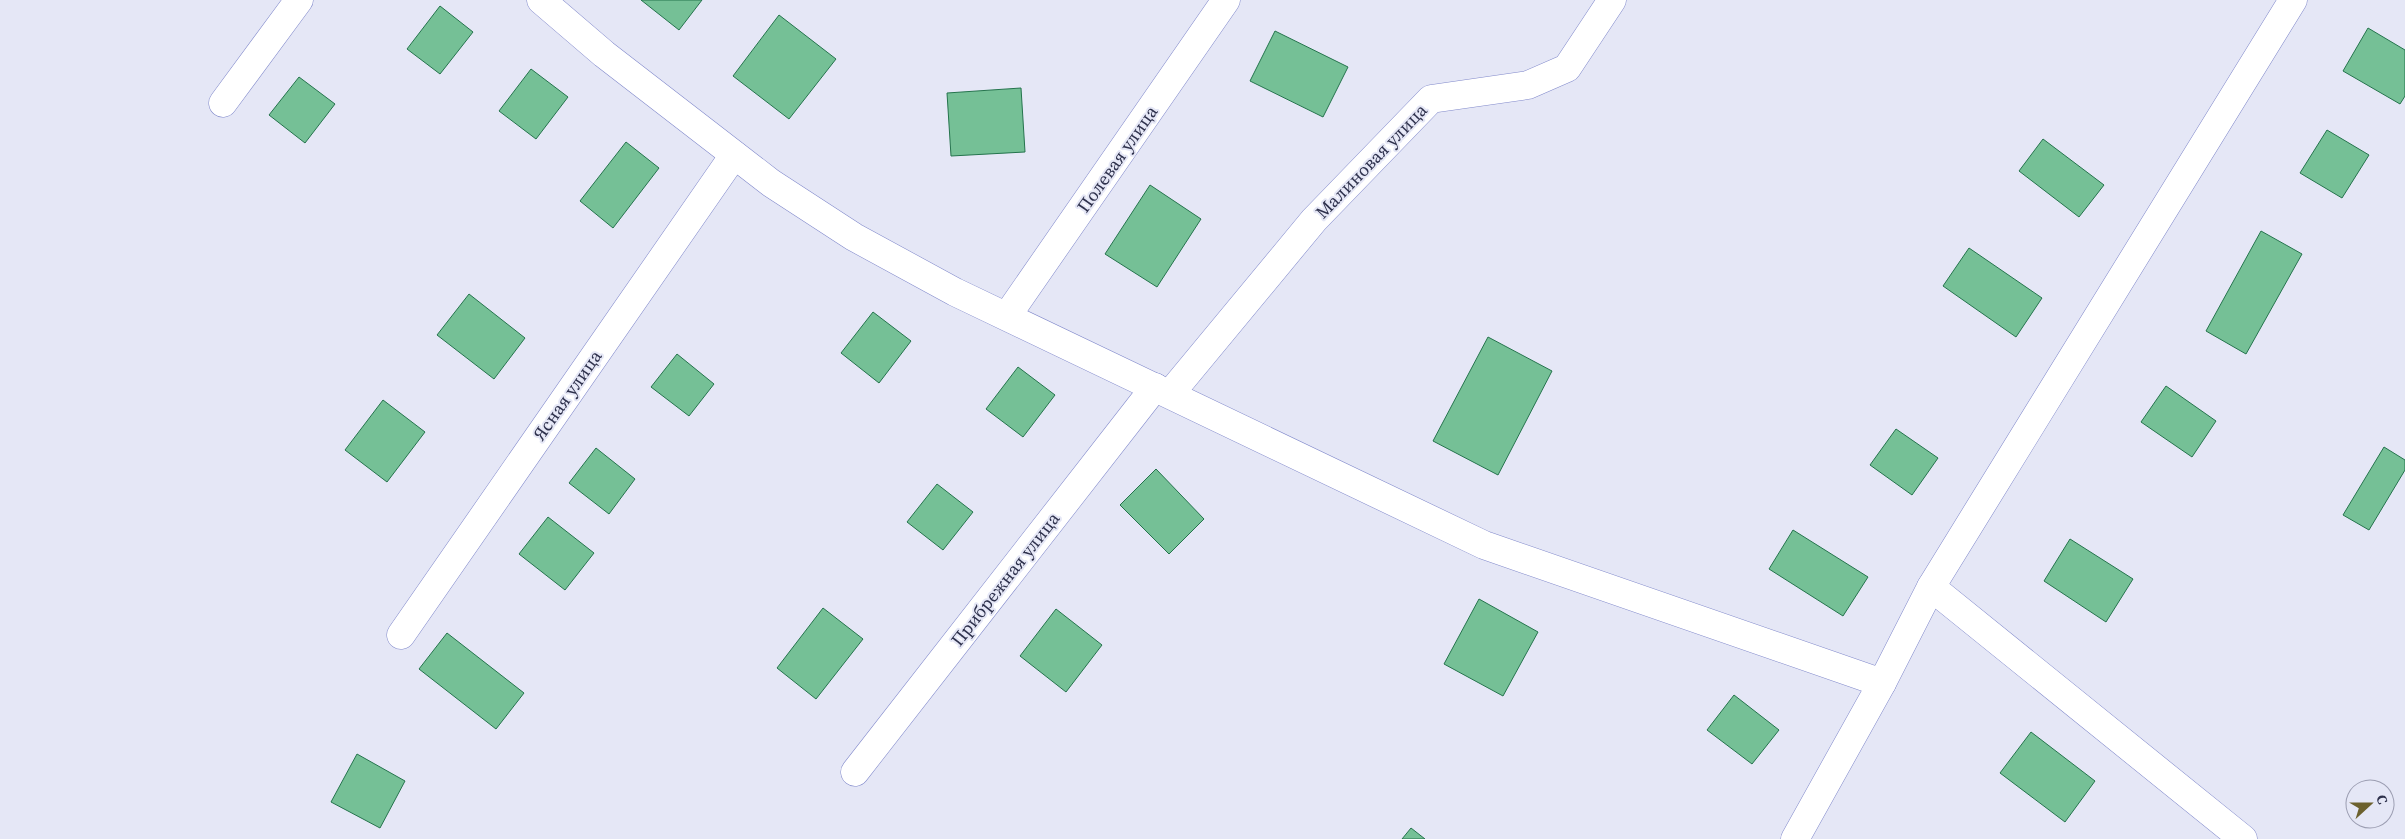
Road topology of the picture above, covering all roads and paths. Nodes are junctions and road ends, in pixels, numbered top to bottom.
1 (299, 0) edge
2 (1226, 0) edge
3 (1612, 0) edge
4 (2294, 0) edge
5 (558, 5) edge
6 (223, 103) dead end
7 (734, 155) junction
8 (1007, 316) junction
9 (1163, 391) junction
10 (1932, 587) junction
11 (400, 635) dead end
12 (1882, 683) junction
13 (854, 772) dead end
14 (1795, 839) edge
15 (2243, 839) edge

1 - 6 street
2 - 8 street, Полевая улица
3 - 9 street, Малиновая улица
4 - 10 street
5 - 7 street
7 - 8 street
7 - 11 street, Ясная улица
8 - 9 street
9 - 12 street
9 - 13 street, Прибрежная улица
10 - 12 street
10 - 15 street
12 - 14 street

